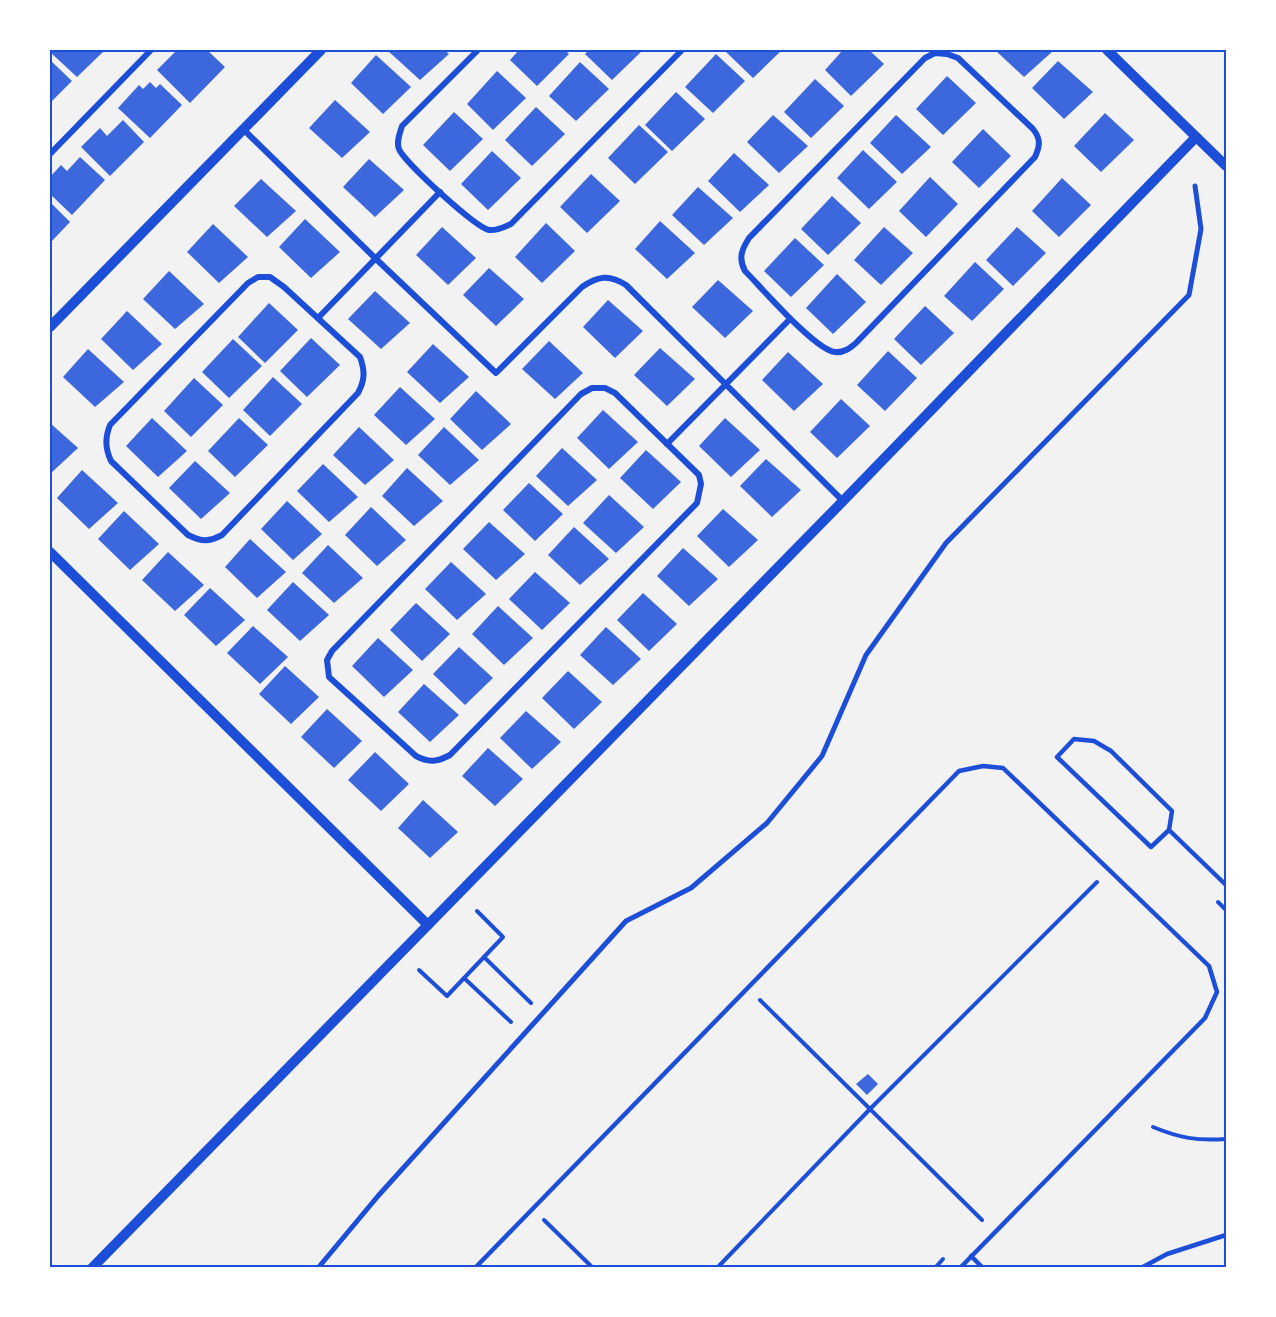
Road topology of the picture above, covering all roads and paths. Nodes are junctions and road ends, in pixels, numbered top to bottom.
1 (151, 50) edge
2 (321, 50) edge
3 (478, 50) edge
4 (681, 50) edge
5 (1107, 50) edge
6 (242, 129) junction
7 (1196, 137) junction
8 (50, 154) edge
9 (1227, 166) edge
10 (1196, 186) dead end
11 (440, 192) junction
12 (375, 258) junction
13 (318, 318) junction
14 (790, 319) junction
15 (50, 327) edge
16 (725, 385) junction
17 (667, 444) junction
18 (843, 501) junction
19 (50, 552) edge
20 (1169, 830) junction
21 (1227, 885) edge
22 (1105, 890) dead end
23 (477, 911) dead end
24 (428, 924) junction
25 (484, 957) junction
26 (419, 970) dead end
27 (464, 978) junction
28 (759, 1000) dead end
29 (543, 1014) junction
30 (525, 1035) junction
31 (870, 1109) junction
32 (1153, 1126) dead end
33 (1227, 1138) edge
34 (990, 1212) dead end
35 (544, 1220) dead end
36 (982, 1220) junction
37 (977, 1224) dead end
38 (1227, 1235) edge
39 (950, 1252) dead end
40 (971, 1256) junction
41 (92, 1268) edge
42 (318, 1268) edge
43 (475, 1268) edge
44 (592, 1268) edge
45 (717, 1268) edge
46 (935, 1268) edge
47 (960, 1268) edge
48 (983, 1268) edge
49 (1142, 1268) edge

1 - 8 street
2 - 6 street
3 - 11 street
4 - 11 street
5 - 7 street
6 - 12 street
6 - 15 street
7 - 9 street
7 - 18 street
10 - 29 street
11 - 12 street
12 - 13 street
12 - 16 street
13 - 13 street
14 - 14 street
14 - 16 street
16 - 17 street
16 - 18 street
17 - 17 street
18 - 24 street
19 - 24 street
20 - 20 lane
20 - 21 lane
22 - 31 path
23 - 25 path
24 - 41 street
25 - 27 path
25 - 29 path
26 - 27 path
27 - 30 path
28 - 31 path
29 - 30 street
30 - 42 street
31 - 36 path
31 - 45 path
32 - 33 path
34 - 36 path
35 - 44 path
36 - 37 path
38 - 49 lane
39 - 46 path
40 - 43 lane
40 - 47 lane
40 - 48 lane

